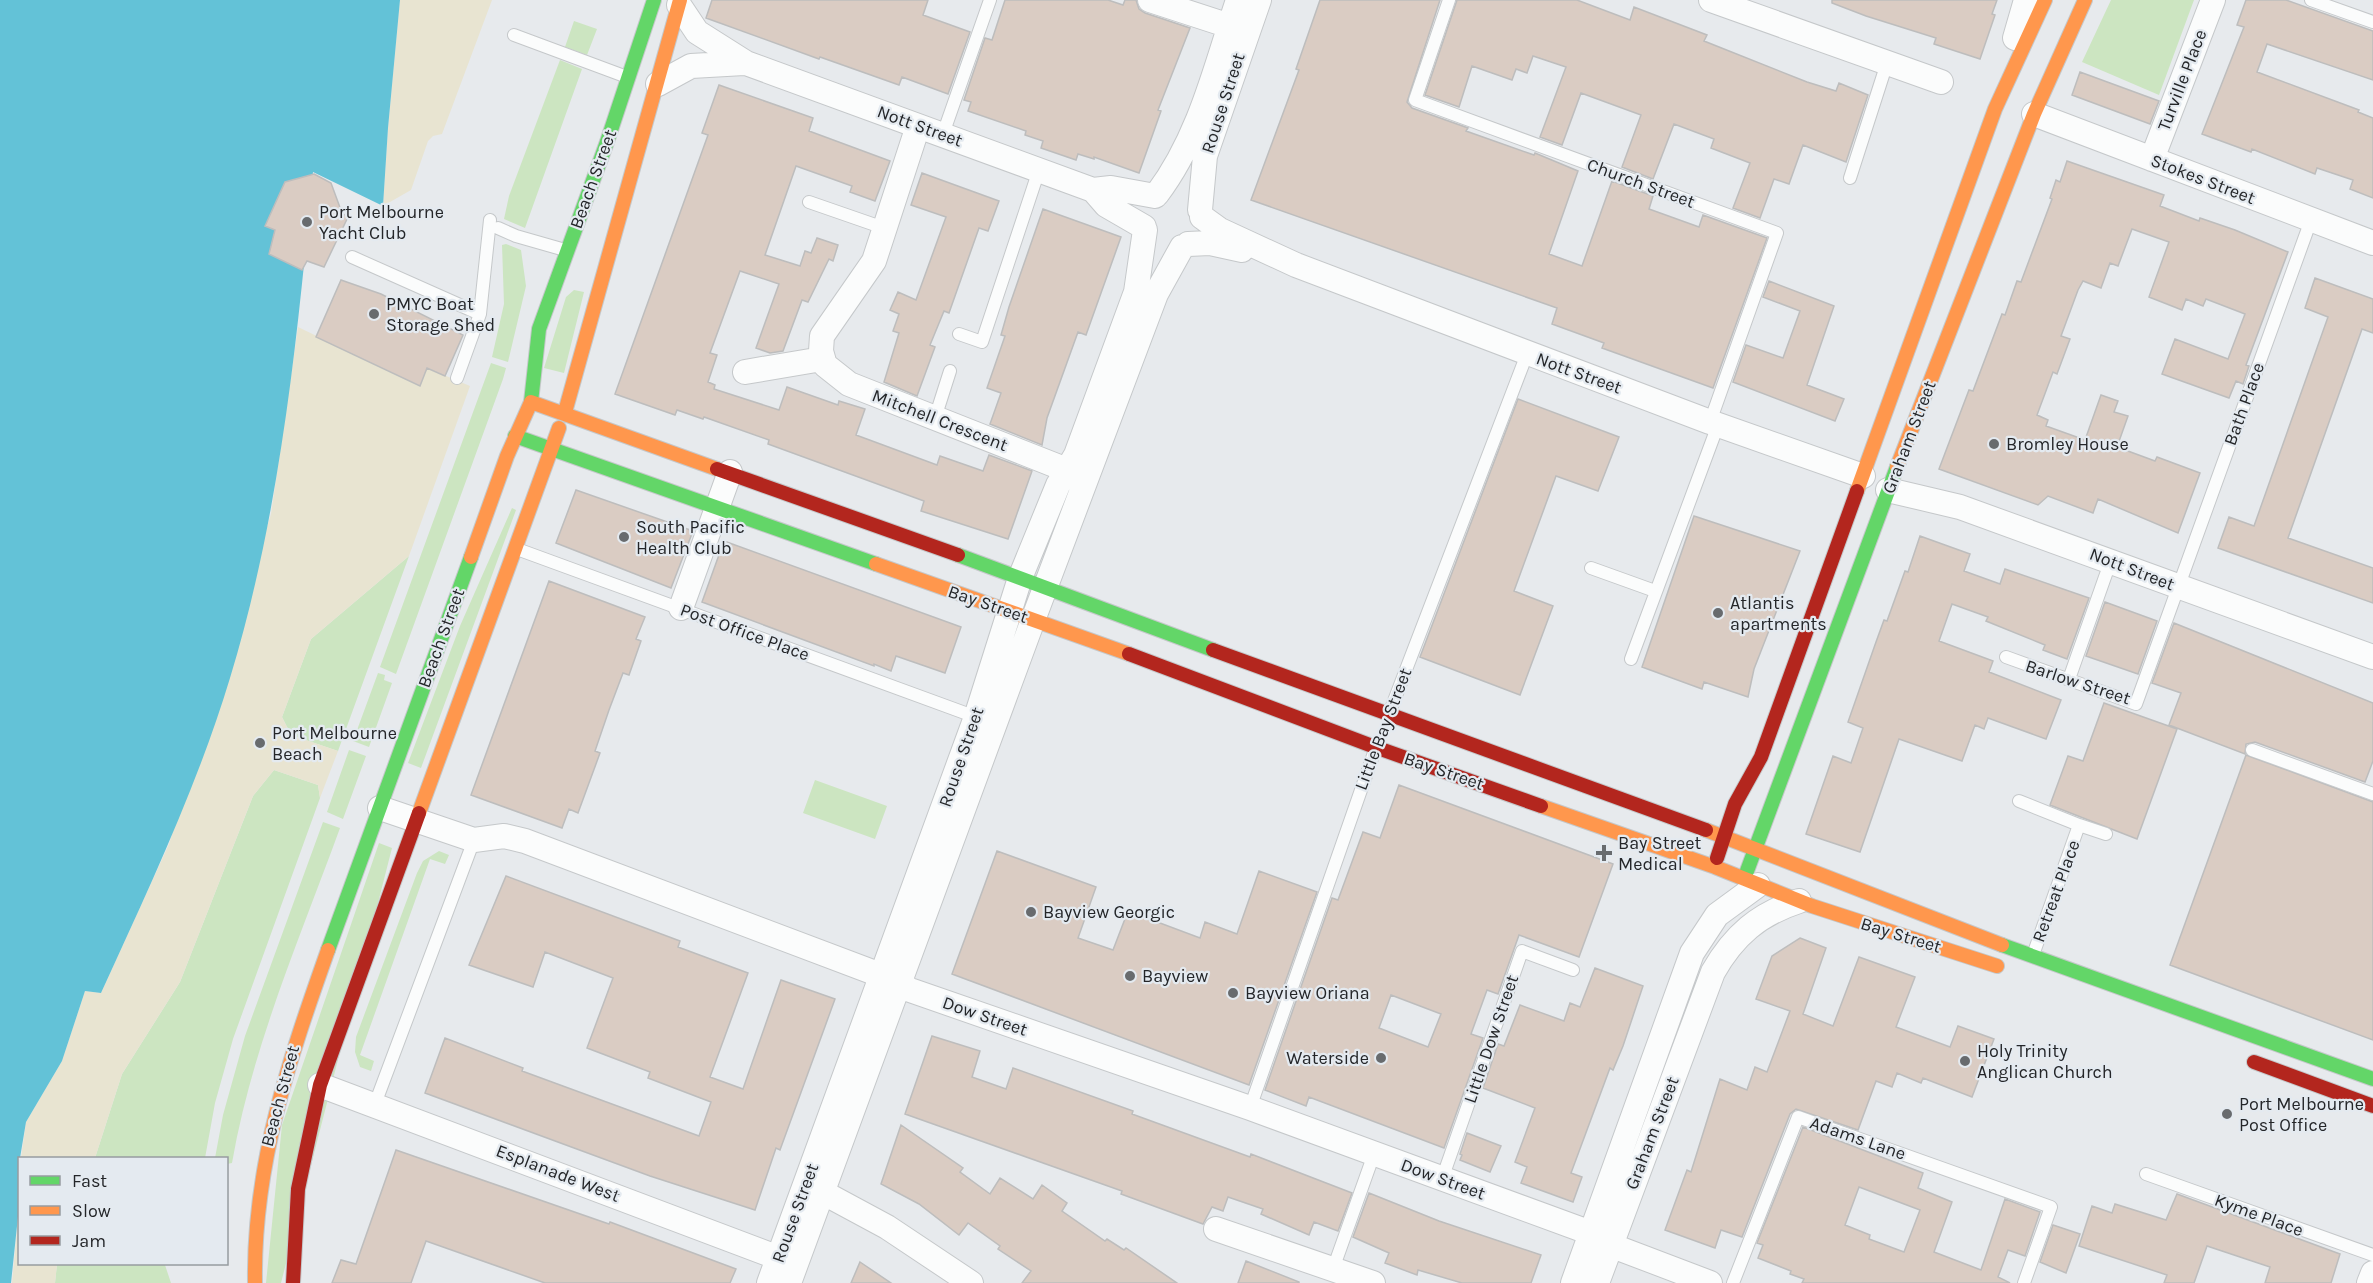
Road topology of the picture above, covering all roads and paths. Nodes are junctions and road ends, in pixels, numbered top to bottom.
1 (654, 0) edge
2 (990, 0) edge
3 (1150, 0) edge
4 (1238, 0) edge
5 (1259, 0) edge
6 (1449, 0) edge
7 (1711, 0) edge
8 (2026, 0) edge
9 (2045, 0) edge
10 (2085, 0) edge
11 (2213, 0) edge
12 (2311, 0) edge
13 (680, 2) edge
14 (2373, 22) edge
15 (1238, 29) junction
16 (514, 35) dead end
17 (637, 48) junction
18 (664, 57) junction
19 (746, 63) junction
20 (1887, 63) junction
21 (628, 78) junction
22 (1941, 82) dead end
23 (658, 84) junction
24 (1995, 110) junction
25 (2034, 114) junction
26 (918, 126) junction
27 (943, 134) junction
28 (2152, 159) junction
29 (1039, 170) junction
30 (1850, 178) dead end
31 (1093, 190) junction
32 (1156, 195) junction
33 (809, 202) dead end
34 (1201, 213) junction
35 (2311, 220) junction
36 (884, 228) junction
37 (1145, 228) junction
38 (2373, 243) edge
39 (1185, 246) junction
40 (566, 250) junction
41 (352, 257) dead end
42 (597, 259) junction
43 (1296, 265) junction
44 (480, 314) junction
45 (959, 334) dead end
46 (1527, 354) junction
47 (822, 359) junction
48 (950, 370) dead end
49 (745, 372) dead end
50 (457, 378) dead end
51 (531, 402) junction
52 (565, 412) junction
53 (935, 418) junction
54 (1714, 423) junction
55 (515, 436) junction
56 (551, 447) junction
57 (1067, 470) junction
58 (730, 472) junction
59 (1863, 476) junction
60 (1888, 490) junction
61 (716, 509) junction
62 (514, 548) junction
63 (2111, 560) junction
64 (1592, 568) dead end
65 (1020, 578) junction
66 (1046, 586) junction
67 (2178, 586) junction
68 (1655, 591) junction
69 (681, 608) junction
70 (1010, 613) junction
71 (1033, 620) junction
72 (1160, 648) junction
73 (2006, 657) dead end
74 (2373, 657) edge
75 (1631, 659) dead end
76 (2069, 679) junction
77 (976, 717) junction
78 (1382, 731) junction
79 (2252, 750) dead end
80 (2373, 793) edge
81 (2019, 801) dead end
82 (380, 808) junction
83 (415, 820) junction
84 (2079, 825) junction
85 (2106, 834) dead end
86 (1723, 837) junction
87 (474, 840) junction
88 (1754, 851) junction
89 (1715, 867) junction
90 (1800, 867) junction
91 (1764, 878) junction
92 (1799, 901) junction
93 (2032, 957) junction
94 (1573, 970) dead end
95 (2010, 971) dead end
96 (891, 980) junction
97 (1708, 982) junction
98 (1680, 990) junction
99 (2242, 1057) dead end
100 (2373, 1080) edge
101 (320, 1085) junction
102 (375, 1104) junction
103 (2373, 1106) edge
104 (1250, 1108) junction
105 (1374, 1154) junction
106 (2146, 1174) dead end
107 (1442, 1179) junction
108 (815, 1188) junction
109 (1216, 1228) dead end
110 (1600, 1239) junction
111 (2373, 1255) edge
112 (788, 1268) edge
113 (1333, 1269) junction
114 (2373, 1273) edge
115 (255, 1283) edge
116 (293, 1283) edge
117 (770, 1283) edge
118 (971, 1283) edge
119 (1373, 1283) edge
120 (1573, 1283) edge
121 (1597, 1283) edge
122 (1710, 1283) edge
123 (1733, 1283) edge
124 (2024, 1283) edge
125 (2369, 1283) edge

1 - 17 main road, Beach Street
2 - 27 lane
3 - 15 street
4 - 15 street, Rouse Street
5 - 15 street, Rouse Street
6 - 54 lane, Church Street
7 - 20 street
8 - 24 street, Graham Street
9 - 24 main road, Graham Street
10 - 25 main road, Graham Street
11 - 28 street, Turville Place
12 - 14 lane
13 - 18 main road, Beach Street
13 - 19 street, Nott Street
15 - 32 street, Rouse Street
15 - 34 street, Rouse Street
16 - 21 lane
17 - 18 main road
17 - 21 main road, Beach Street
18 - 23 main road, Beach Street
19 - 23 street, Nott Street
19 - 26 street, Nott Street
20 - 22 street
20 - 30 lane
21 - 40 main road, Beach Street
23 - 42 main road, Beach Street
24 - 59 main road, Graham Street
25 - 28 street, Stokes Street
25 - 60 main road, Graham Street
26 - 27 street, Nott Street
26 - 36 street
27 - 29 street, Nott Street
28 - 35 street, Stokes Street
29 - 31 street, Nott Street
29 - 45 lane
31 - 32 street, Nott Street
31 - 37 street, Nott Street
32 - 34 street
32 - 37 street
33 - 36 lane
34 - 39 street
34 - 43 street, Nott Street
35 - 38 street, Stokes Street
35 - 67 lane, Bath Place
36 - 47 street
37 - 39 street
37 - 57 street, Rouse Street
39 - 43 street, Nott Street
39 - 66 street, Rouse Street
40 - 42 main road
40 - 44 lane
40 - 51 main road, Beach Street
41 - 44 lane
42 - 52 main road, Beach Street
43 - 46 street, Nott Street
44 - 50 lane
46 - 54 street, Nott Street
46 - 78 lane, Little Bay Street
47 - 49 street
47 - 53 street, Mitchell Crescent
48 - 53 lane
51 - 52 main road, Bay Street
51 - 55 main road, Beach Street
52 - 56 main road, Beach Street
52 - 58 main road, Bay Street
53 - 57 street, Mitchell Crescent
54 - 59 street, Nott Street
54 - 68 lane
55 - 56 main road, Bay Street
55 - 82 main road, Beach Street
56 - 61 main road, Bay Street
56 - 62 main road, Beach Street
57 - 65 street, Rouse Street
58 - 61 street
58 - 65 main road, Bay Street
59 - 86 main road, Graham Street
60 - 63 street, Nott Street
60 - 88 main road, Graham Street
61 - 69 street
61 - 70 main road, Bay Street
62 - 69 lane, Post Office Place
62 - 83 main road, Beach Street
63 - 67 street, Nott Street
63 - 76 lane
64 - 68 lane
65 - 66 main road, Bay Street
65 - 70 street, Rouse Street
66 - 71 street, Rouse Street
66 - 72 main road, Bay Street
67 - 74 street, Nott Street
67 - 76 lane, Barlow Street
68 - 75 lane
69 - 77 lane, Post Office Place
70 - 71 main road, Bay Street
70 - 77 street, Rouse Street
71 - 72 main road, Bay Street
71 - 96 street, Rouse Street
72 - 78 main road, Bay Street
72 - 78 main road, Bay Street
73 - 76 lane, Barlow Street
77 - 96 street, Rouse Street
78 - 86 main road, Bay Street
78 - 89 main road, Bay Street
78 - 104 lane, Little Bay Street
79 - 80 lane
81 - 84 lane, Retreat Place
82 - 83 street, Dow Street
82 - 115 main road, Beach Street
83 - 87 street, Dow Street
83 - 101 main road, Beach Street
84 - 85 lane, Retreat Place
84 - 93 lane, Retreat Place
86 - 88 main road, Bay Street
86 - 89 main road, Graham Street
87 - 96 street, Dow Street
87 - 102 lane
88 - 90 main road, Bay Street
88 - 91 main road, Graham Street
89 - 91 main road, Bay Street
90 - 91 main road, Graham Street
90 - 93 main road, Bay Street
91 - 92 main road, Bay Street
91 - 98 street, Graham Street
92 - 95 main road, Bay Street
92 - 97 street, Graham Street
93 - 100 main road, Bay Street
94 - 107 lane, Little Dow Street
96 - 104 street, Dow Street
96 - 108 street, Rouse Street
97 - 98 street
97 - 110 street, Graham Street
98 - 110 street, Graham Street
99 - 103 main road
101 - 102 street, Esplanade West
101 - 116 main road, Beach Street
102 - 112 street, Esplanade West
104 - 105 street, Dow Street
105 - 107 street, Dow Street
105 - 113 lane
106 - 111 lane, Kyme Place
107 - 110 street, Dow Street
108 - 112 street, Rouse Street
108 - 118 street
109 - 113 street
110 - 120 street, Graham Street
110 - 121 street, Graham Street
110 - 122 street, Dow Street
112 - 117 street, Rouse Street
113 - 119 street
114 - 125 street
123 - 124 lane, Adams Lane

